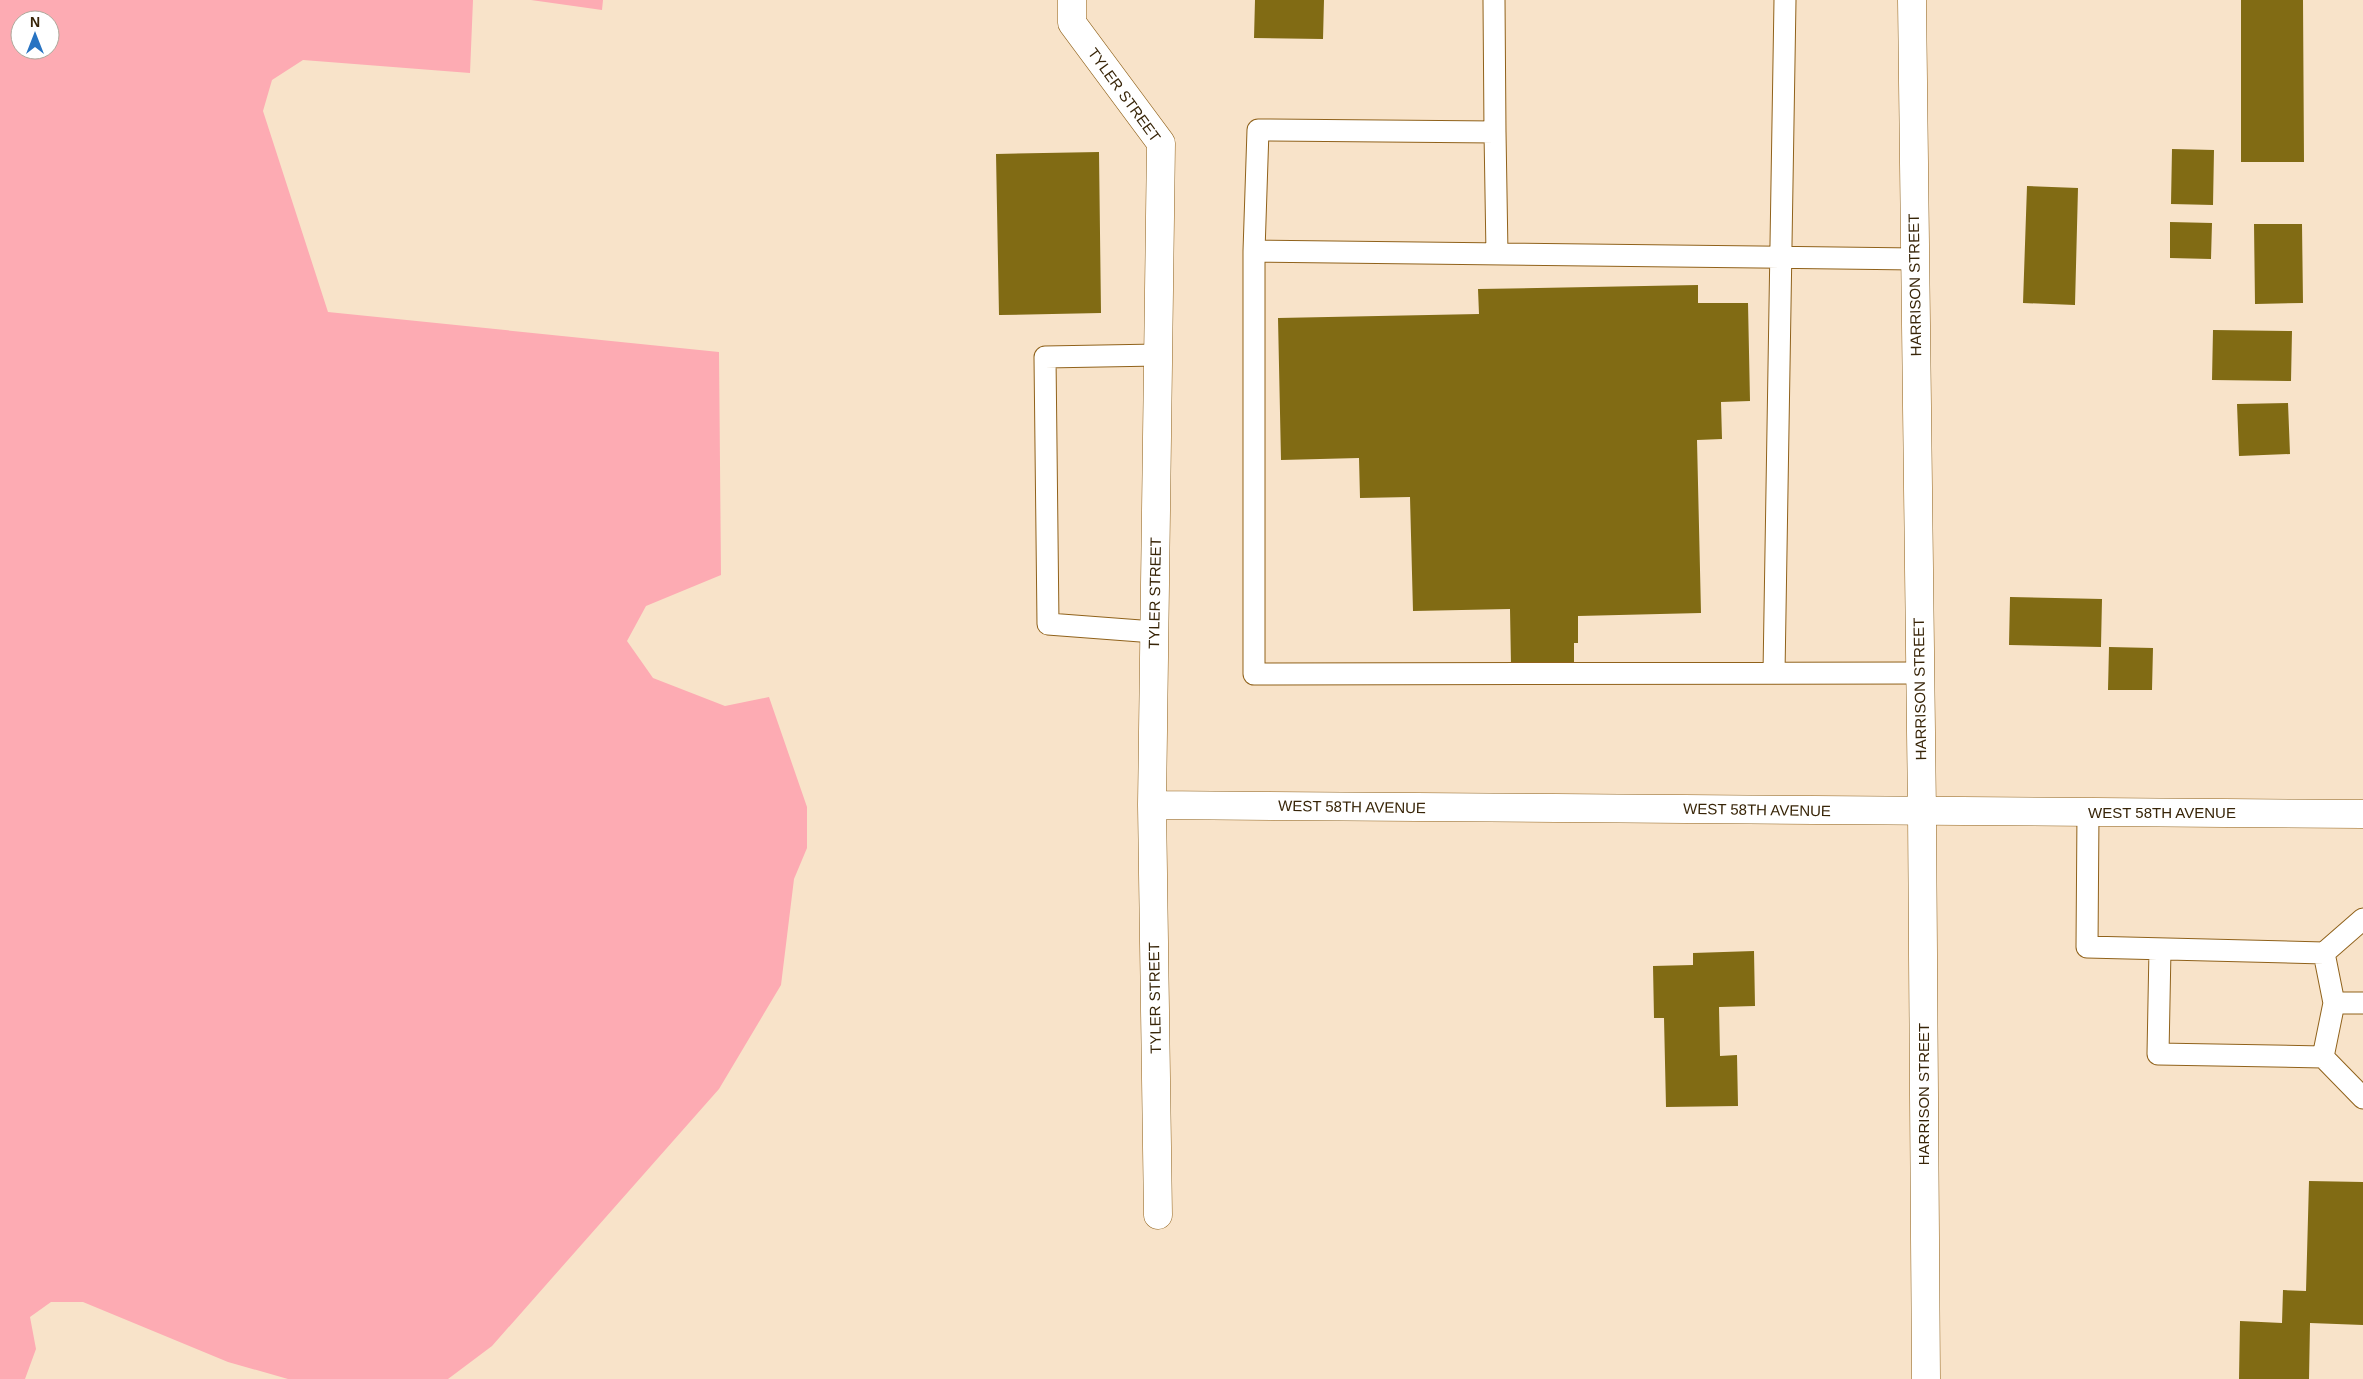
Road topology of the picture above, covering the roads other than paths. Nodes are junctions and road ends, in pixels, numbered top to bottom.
1 (1072, 0) edge
2 (1494, 0) edge
3 (1785, 0) edge
4 (1912, 0) edge
5 (1495, 132) junction
6 (1254, 251) junction
7 (1497, 254) junction
8 (1780, 256) junction
9 (1915, 259) junction
10 (1158, 355) junction
11 (1154, 632) junction
12 (1774, 673) junction
13 (1920, 673) junction
14 (1152, 805) junction
15 (1922, 812) junction
16 (2088, 812) junction
17 (2363, 814) edge
18 (2363, 919) edge
19 (2160, 949) junction
20 (2324, 952) junction
21 (2334, 1003) junction
22 (2363, 1003) edge
23 (2323, 1057) junction
24 (2363, 1098) edge
25 (1158, 1215) dead end
26 (1926, 1379) edge

1 - 10 street, TYLER STREET
2 - 5 lane
3 - 8 lane
4 - 9 street, HARRISON STREET
5 - 6 lane
5 - 7 lane
6 - 7 lane
6 - 12 lane
7 - 8 lane
8 - 9 lane
8 - 12 lane
9 - 13 street, HARRISON STREET
10 - 11 street, TYLER STREET
10 - 11 lane
11 - 14 street, TYLER STREET
12 - 13 lane
13 - 15 street, HARRISON STREET
14 - 15 street, WEST 58TH AVENUE
14 - 25 street, TYLER STREET
15 - 16 street, WEST 58TH AVENUE
15 - 26 street, HARRISON STREET
16 - 17 street, WEST 58TH AVENUE
16 - 19 lane
18 - 20 lane
19 - 20 lane
19 - 23 lane
20 - 21 lane
21 - 22 lane
21 - 23 lane
23 - 24 lane

